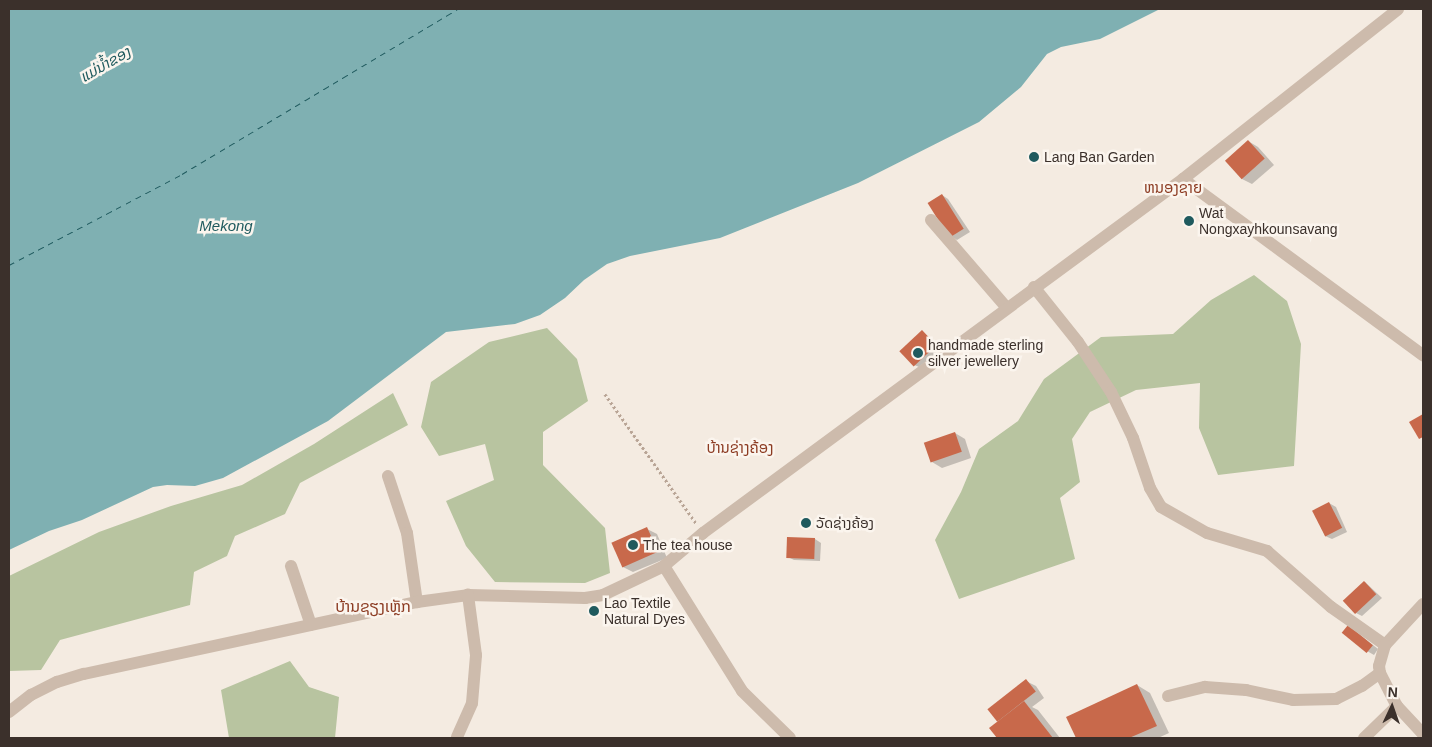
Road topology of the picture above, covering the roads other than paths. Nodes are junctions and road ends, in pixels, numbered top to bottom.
1 (1398, 9) edge
2 (1183, 179) junction
3 (931, 220) dead end
4 (1034, 288) junction
5 (1007, 308) junction
6 (1423, 355) edge
7 (388, 476) dead end
8 (291, 566) dead end
9 (664, 566) junction
10 (468, 595) junction
11 (417, 602) junction
12 (1423, 604) edge
13 (310, 625) junction
14 (1385, 645) junction
15 (1380, 673) junction
16 (1168, 696) dead end
17 (1397, 706) junction
18 (9, 712) edge
19 (1423, 734) edge
20 (457, 737) dead end
21 (790, 738) edge
22 (1364, 738) edge

1 - 2 street
2 - 4 street
2 - 6 street
3 - 5 street
4 - 5 street
4 - 14 street
5 - 9 street
7 - 11 street
8 - 13 street
9 - 10 street
9 - 21 street
10 - 11 street
10 - 20 street
11 - 13 street
12 - 14 street
13 - 18 street
14 - 15 street
15 - 16 street
15 - 17 street
17 - 19 street
17 - 22 street

